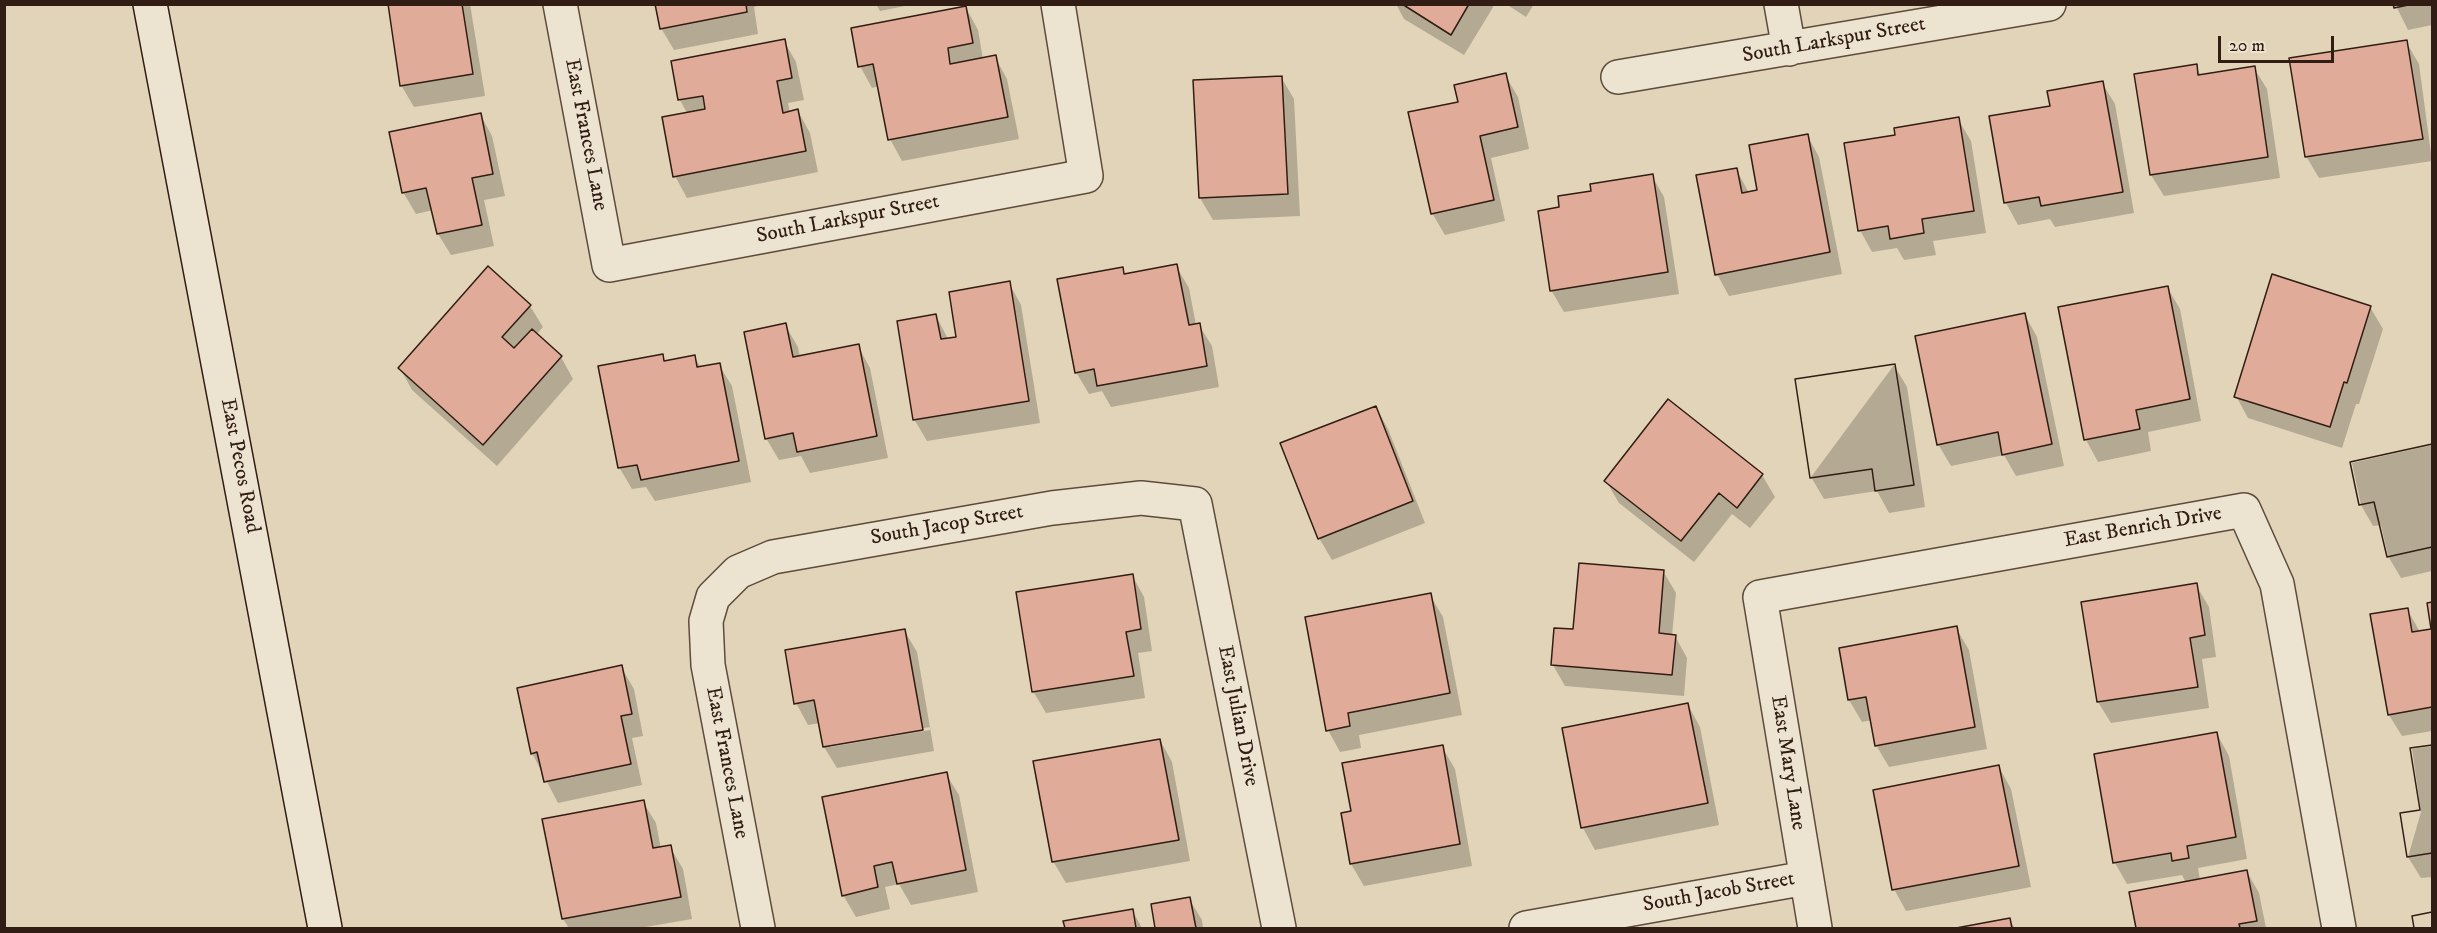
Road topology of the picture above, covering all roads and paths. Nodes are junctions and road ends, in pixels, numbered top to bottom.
1 (150, 4) edge
2 (560, 4) edge
3 (1058, 4) edge
4 (1781, 4) edge
5 (2049, 4) edge
6 (1789, 49) junction
7 (1618, 77) dead end
8 (609, 265) joint
9 (1195, 504) joint
10 (713, 597) joint
11 (1760, 597) joint
12 (1806, 878) junction
13 (326, 928) edge
14 (758, 928) edge
15 (1279, 928) edge
16 (1526, 928) edge
17 (1815, 928) edge
18 (2339, 928) edge

1 - 13 street, East Pecos Road
2 - 8 street, East Frances Lane
3 - 8 street, South Larkspur Street
4 - 6 street
5 - 6 street, South Larkspur Street
6 - 7 street, South Larkspur Street
9 - 10 street, South Jacop Street
9 - 15 street, East Julian Drive
10 - 14 street, East Frances Lane
11 - 12 street, East Mary Lane
11 - 18 street, East Benrich Drive
12 - 16 street, South Jacob Street
12 - 17 street, East Mary Lane

